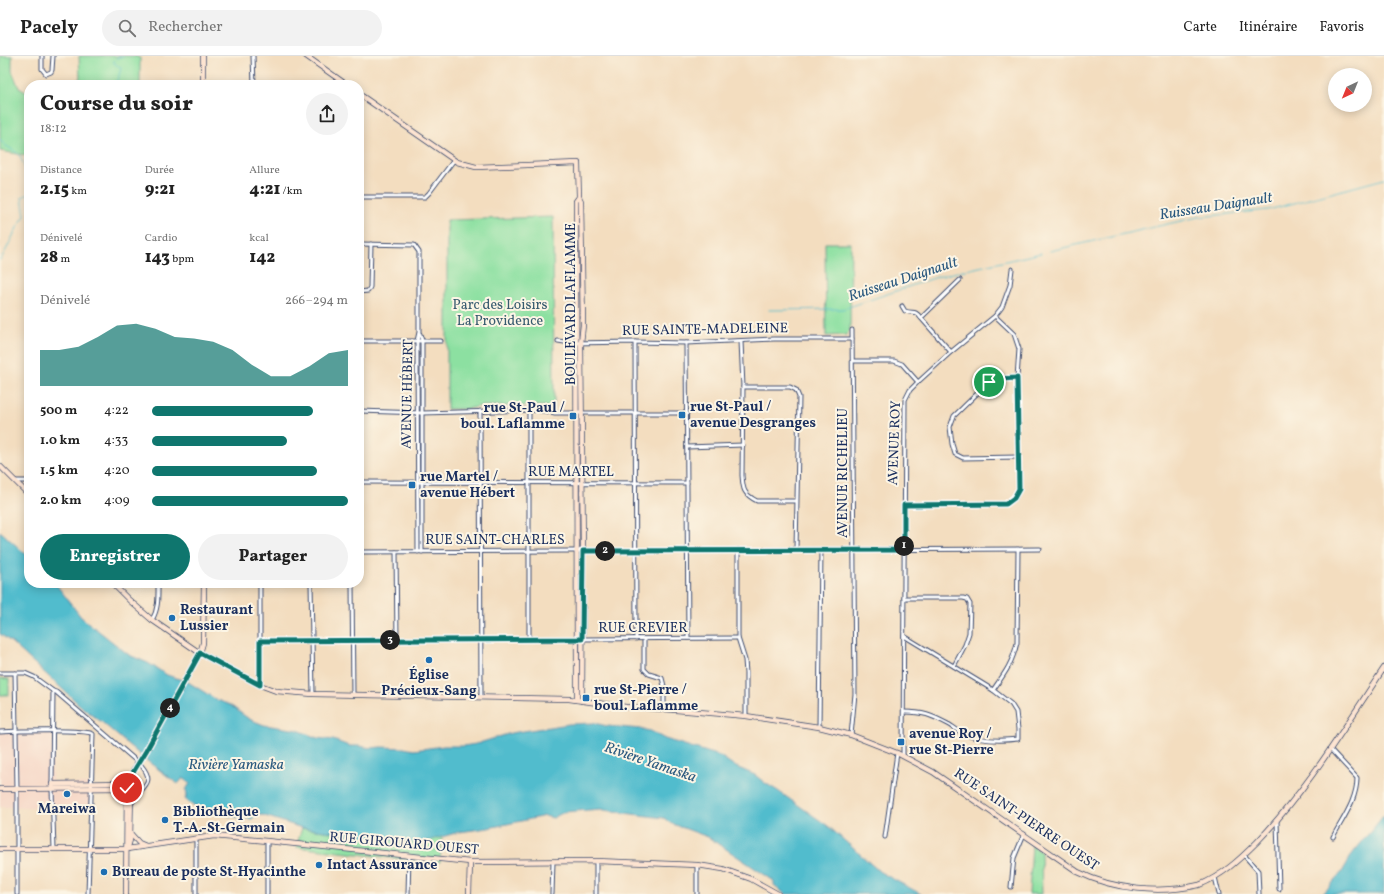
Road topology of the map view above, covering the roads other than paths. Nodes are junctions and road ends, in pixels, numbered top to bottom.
1 (42, 56) edge
2 (53, 56) edge
3 (202, 56) edge
4 (253, 56) edge
5 (306, 56) edge
6 (203, 80) edge
7 (254, 80) edge
8 (340, 80) edge
9 (364, 97) edge
10 (454, 160) junction
11 (364, 197) edge
12 (364, 244) edge
13 (371, 244) junction
14 (1012, 269) dead end
15 (960, 280) dead end
16 (364, 291) edge
17 (902, 306) dead end
18 (995, 316) junction
19 (922, 318) junction
20 (852, 330) dead end
21 (419, 332) junction
22 (852, 339) junction
23 (364, 341) edge
24 (417, 341) junction
25 (422, 341) junction
26 (441, 341) dead end
27 (558, 341) dead end
28 (741, 341) junction
29 (634, 342) junction
30 (579, 343) junction
31 (686, 343) junction
32 (952, 352) junction
33 (853, 361) junction
34 (1017, 378) junction
35 (918, 382) junction
36 (742, 387) junction
37 (529, 410) junction
38 (364, 411) edge
39 (480, 412) junction
40 (580, 412) junction
41 (635, 412) junction
42 (417, 413) junction
43 (422, 413) junction
44 (687, 413) junction
45 (743, 445) junction
46 (687, 447) junction
47 (1018, 457) junction
48 (0, 466) edge
49 (16, 481) junction
50 (24, 481) edge
51 (364, 482) edge
52 (418, 482) junction
53 (529, 482) junction
54 (423, 483) junction
55 (480, 483) junction
56 (580, 483) junction
57 (635, 483) junction
58 (687, 483) junction
59 (24, 490) edge
60 (796, 501) junction
61 (904, 505) junction
62 (1018, 549) junction
63 (1040, 549) dead end
64 (738, 550) junction
65 (796, 550) junction
66 (821, 550) junction
67 (854, 550) junction
68 (904, 550) junction
69 (481, 551) junction
70 (529, 551) junction
71 (581, 551) junction
72 (636, 551) junction
73 (688, 551) junction
74 (364, 552) edge
75 (396, 552) junction
76 (420, 552) junction
77 (117, 588) edge
78 (158, 588) edge
79 (204, 588) edge
80 (260, 588) edge
81 (311, 588) edge
82 (352, 588) edge
83 (904, 598) junction
84 (152, 620) junction
85 (904, 636) junction
86 (688, 638) junction
87 (738, 638) junction
88 (580, 639) junction
89 (636, 639) junction
90 (644, 639) junction
91 (397, 640) junction
92 (481, 640) junction
93 (529, 640) junction
94 (260, 641) junction
95 (312, 641) junction
96 (353, 641) junction
97 (200, 653) junction
98 (954, 666) junction
99 (1384, 668) edge
100 (0, 673) edge
101 (15, 673) junction
102 (260, 685) junction
103 (993, 690) junction
104 (53, 691) junction
105 (313, 694) junction
106 (353, 694) junction
107 (481, 697) junction
108 (580, 700) junction
109 (664, 709) junction
110 (904, 712) junction
111 (746, 716) junction
112 (819, 727) junction
113 (16, 731) junction
114 (53, 731) junction
115 (0, 732) edge
116 (851, 735) junction
117 (1330, 749) junction
118 (897, 753) junction
119 (903, 756) junction
120 (128, 784) junction
121 (52, 786) junction
122 (92, 786) junction
123 (0, 789) edge
124 (17, 789) junction
125 (131, 804) junction
126 (1277, 821) junction
127 (130, 833) junction
128 (1024, 834) junction
129 (885, 837) dead end
130 (1333, 837) dead end
131 (196, 839) junction
132 (267, 841) junction
133 (146, 846) junction
134 (0, 848) edge
135 (17, 848) junction
136 (54, 849) junction
137 (90, 849) junction
138 (127, 849) junction
139 (1244, 855) junction
140 (409, 856) junction
141 (596, 861) junction
142 (470, 862) junction
143 (552, 862) junction
144 (697, 865) junction
145 (1216, 877) junction
146 (1011, 887) dead end
147 (1280, 890) dead end
148 (16, 894) edge
149 (88, 894) edge
150 (126, 894) edge
151 (196, 894) edge
152 (267, 894) edge
153 (408, 894) edge
154 (469, 894) edge
155 (552, 894) edge
156 (596, 894) edge
157 (697, 894) edge
158 (778, 894) edge
159 (1219, 894) edge
160 (1259, 894) edge

1 - 2 street
3 - 6 street
4 - 7 street
5 - 8 street
9 - 10 street
10 - 11 street
10 - 30 street, BOULEVARD LAFLAMME
12 - 13 street
13 - 16 street
13 - 21 street
14 - 18 street, AVENUE ROY
15 - 19 street
17 - 19 street
18 - 32 street, AVENUE ROY
18 - 34 street
19 - 32 street
20 - 22 street, AVENUE RICHELIEU
21 - 24 street, AVENUE HÉBERT
21 - 25 street, AVENUE HÉBERT
22 - 28 street, RUE SAINTE-MADELEINE
22 - 33 street, AVENUE RICHELIEU
23 - 24 street
24 - 25 street
24 - 42 street, AVENUE HÉBERT
25 - 26 street
25 - 43 street, AVENUE HÉBERT
27 - 30 street, RUE SAINTE-MADELEINE
28 - 31 street, RUE SAINTE-MADELEINE
28 - 36 street
29 - 30 street, RUE SAINTE-MADELEINE
29 - 31 street, RUE SAINTE-MADELEINE
29 - 41 street
30 - 40 street, BOULEVARD LAFLAMME
31 - 44 street
32 - 35 street, AVENUE ROY
33 - 35 street
33 - 67 street, AVENUE RICHELIEU
34 - 47 street
34 - 47 street
35 - 61 street, AVENUE ROY
36 - 45 street
36 - 60 street
37 - 39 street
37 - 40 street
37 - 53 street
38 - 42 street
39 - 43 street
39 - 55 street
40 - 41 street
40 - 56 street, BOULEVARD LAFLAMME
41 - 44 street
41 - 57 street
42 - 43 street
42 - 52 street, AVENUE HÉBERT
43 - 54 street, AVENUE HÉBERT
44 - 46 street
45 - 46 street
45 - 60 street
46 - 58 street
47 - 61 street
48 - 49 street
49 - 50 street
49 - 59 street
51 - 52 street, RUE MARTEL
52 - 54 street, RUE MARTEL
52 - 76 street, AVENUE HÉBERT
53 - 55 street, RUE MARTEL
53 - 56 street, RUE MARTEL
53 - 70 street
54 - 55 street, RUE MARTEL
54 - 76 street, AVENUE HÉBERT
55 - 69 street
56 - 57 street, RUE MARTEL
56 - 71 street, BOULEVARD LAFLAMME
57 - 58 street, RUE MARTEL
57 - 72 street
58 - 73 street
60 - 65 street
61 - 68 street, AVENUE ROY
62 - 63 street, RUE SAINT-CHARLES
62 - 68 street, RUE SAINT-CHARLES
62 - 103 street
64 - 65 street, RUE SAINT-CHARLES
64 - 73 street, RUE SAINT-CHARLES
64 - 87 street
65 - 66 street, RUE SAINT-CHARLES
66 - 67 street, RUE SAINT-CHARLES
66 - 112 street
67 - 68 street, RUE SAINT-CHARLES
67 - 116 street, AVENUE RICHELIEU
68 - 83 street, AVENUE ROY
69 - 70 street, RUE SAINT-CHARLES
69 - 76 street, RUE SAINT-CHARLES
69 - 92 street
70 - 71 street, RUE SAINT-CHARLES
70 - 93 street
71 - 72 street, RUE SAINT-CHARLES
71 - 88 street, BOULEVARD LAFLAMME
72 - 73 street, RUE SAINT-CHARLES
72 - 89 street
73 - 86 street
74 - 75 street, RUE SAINT-CHARLES
75 - 76 street, RUE SAINT-CHARLES
75 - 91 street
77 - 84 street, RUE SAINT-PIERRE OUEST
78 - 84 street
79 - 97 street
80 - 94 street
81 - 95 street
82 - 96 street
83 - 85 street, AVENUE ROY
83 - 98 street
84 - 97 street, RUE SAINT-PIERRE OUEST
85 - 98 street
85 - 110 street, AVENUE ROY
86 - 87 street, RUE CREVIER
86 - 90 street, RUE CREVIER
87 - 111 street
88 - 89 street, RUE CREVIER
88 - 93 street, RUE CREVIER
88 - 108 street, BOULEVARD LAFLAMME
89 - 90 street, RUE CREVIER
90 - 109 street
91 - 92 street, RUE CREVIER
91 - 96 street, RUE CREVIER
92 - 93 street, RUE CREVIER
92 - 107 street
94 - 95 street, RUE CREVIER
94 - 102 street
95 - 96 street, RUE CREVIER
95 - 105 street
96 - 106 street
97 - 102 street, RUE SAINT-PIERRE OUEST
97 - 120 street, bridge
98 - 103 street
99 - 117 street, RUE SAINT-PIERRE OUEST
100 - 101 street
101 - 104 street
101 - 113 street
102 - 105 street, RUE SAINT-PIERRE OUEST
103 - 110 street
104 - 114 street
104 - 125 street
105 - 106 street, RUE SAINT-PIERRE OUEST
106 - 107 street, RUE SAINT-PIERRE OUEST
107 - 108 street, RUE SAINT-PIERRE OUEST
108 - 109 street, RUE SAINT-PIERRE OUEST
109 - 111 street, RUE SAINT-PIERRE OUEST
110 - 119 street, AVENUE ROY
111 - 112 street, RUE SAINT-PIERRE OUEST
112 - 116 street, RUE SAINT-PIERRE OUEST
113 - 114 street
113 - 115 street
113 - 124 street
114 - 121 street
114 - 122 street
116 - 118 street, RUE SAINT-PIERRE OUEST
117 - 126 street, RUE SAINT-PIERRE OUEST
117 - 130 street
118 - 119 street, RUE SAINT-PIERRE OUEST
118 - 129 street
119 - 128 street, RUE SAINT-PIERRE OUEST
120 - 122 street
120 - 122 street
120 - 125 street
120 - 138 street
121 - 122 street
121 - 122 street
121 - 124 street
121 - 136 street
122 - 137 street
123 - 124 street
124 - 135 street
125 - 127 street
126 - 139 street, RUE SAINT-PIERRE OUEST
126 - 147 street
127 - 133 street
127 - 138 street
128 - 145 street, RUE SAINT-PIERRE OUEST
128 - 146 street
131 - 132 street, RUE GIROUARD OUEST
131 - 133 street, RUE GIROUARD OUEST
131 - 151 street
132 - 140 street, RUE GIROUARD OUEST
132 - 152 street
133 - 138 street, RUE GIROUARD OUEST
134 - 135 street, RUE GIROUARD OUEST
135 - 136 street, RUE GIROUARD OUEST
135 - 148 street
136 - 137 street, RUE GIROUARD OUEST
137 - 138 street, RUE GIROUARD OUEST
137 - 149 street
138 - 150 street
139 - 145 street, RUE SAINT-PIERRE OUEST
139 - 160 street
140 - 142 street, RUE GIROUARD OUEST
140 - 153 street
141 - 143 street, RUE GIROUARD OUEST
141 - 144 street, RUE GIROUARD OUEST
141 - 156 street
142 - 143 street, RUE GIROUARD OUEST
142 - 154 street
143 - 155 street
144 - 157 street
144 - 158 street, RUE GIROUARD OUEST
145 - 159 street

